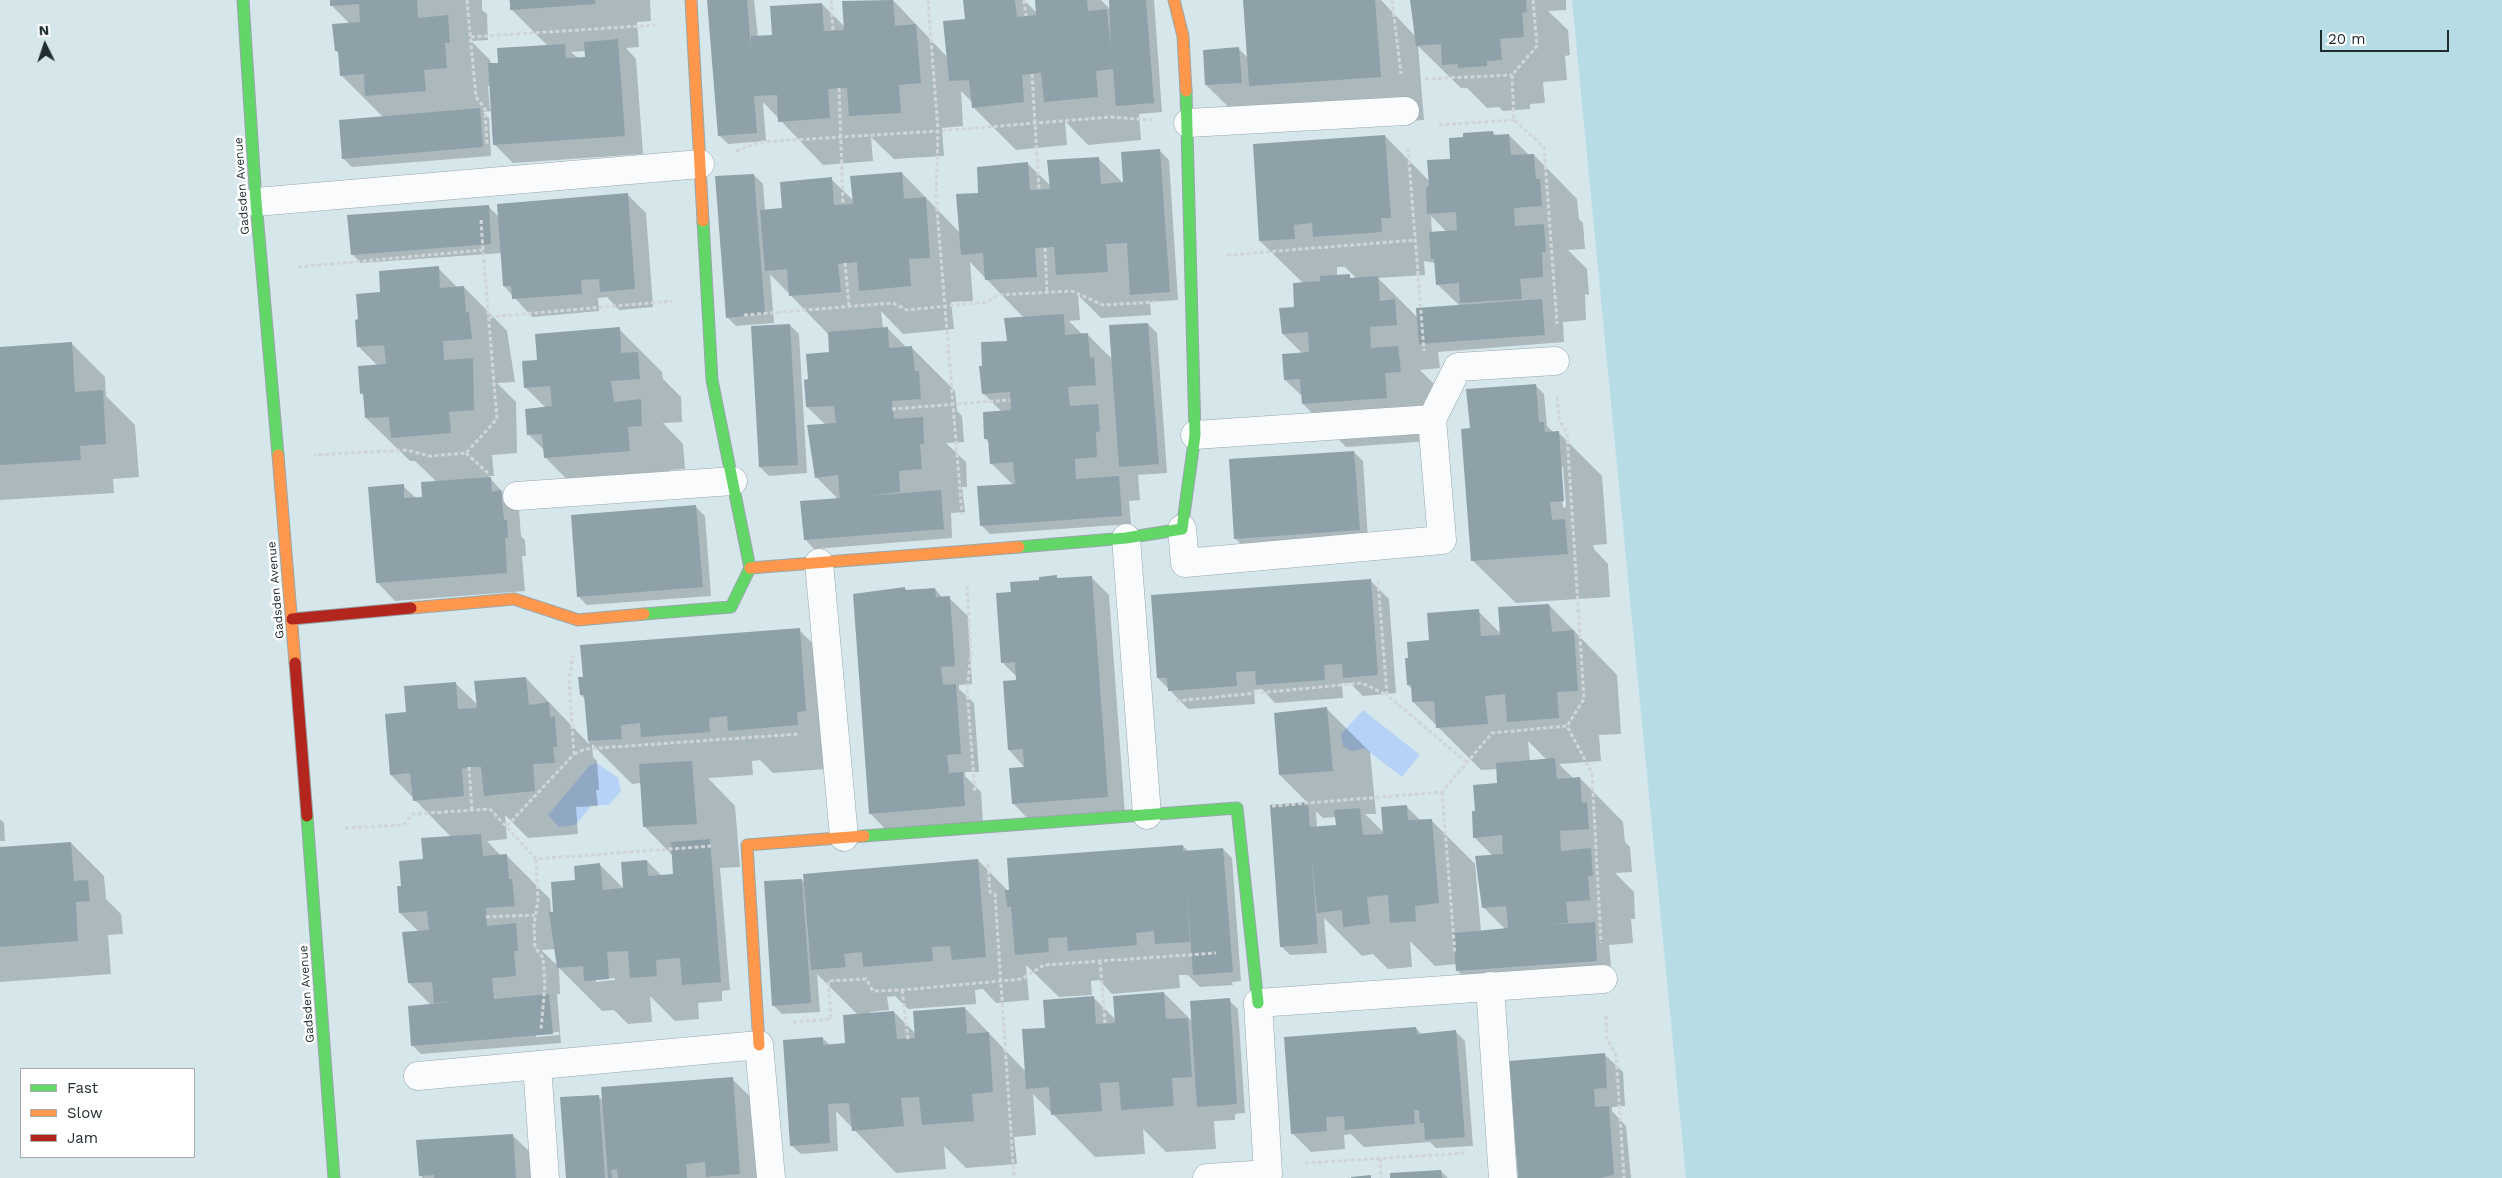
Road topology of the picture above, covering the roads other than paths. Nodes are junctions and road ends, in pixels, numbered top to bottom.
1 (243, 0) edge
2 (691, 0) edge
3 (1174, 0) edge
4 (1416, 110) road end
5 (1188, 123) junction
6 (700, 164) junction
7 (256, 202) junction
8 (1555, 361) dead end
9 (1432, 419) junction
10 (1195, 435) junction
11 (733, 481) junction
12 (517, 496) dead end
13 (1182, 529) junction
14 (1126, 538) junction
15 (819, 562) junction
16 (750, 568) junction
17 (292, 619) junction
18 (1147, 815) junction
19 (844, 837) junction
20 (1603, 979) road end
21 (1490, 986) junction
22 (1258, 1003) junction
23 (758, 1035) junction
24 (537, 1065) junction
25 (418, 1076) dead end
26 (1268, 1172) edge
27 (334, 1178) edge
28 (545, 1178) edge
29 (771, 1178) edge
30 (1207, 1178) edge
31 (1503, 1178) edge

1 - 7 street, Gadsden Avenue
2 - 6 street
3 - 5 street
4 - 5 street
5 - 10 street
6 - 7 street
6 - 11 street
7 - 17 street, Gadsden Avenue
8 - 9 street
9 - 10 street
9 - 13 street
10 - 13 street
11 - 12 street
11 - 16 street
13 - 14 street
14 - 15 street
14 - 18 street
15 - 16 street
15 - 19 street
16 - 17 street
17 - 27 street, Gadsden Avenue
18 - 19 street
18 - 22 street
19 - 23 street
20 - 21 street
21 - 22 street
21 - 31 street
22 - 26 street
23 - 24 street
23 - 29 street
24 - 25 street
24 - 28 street
26 - 30 street

